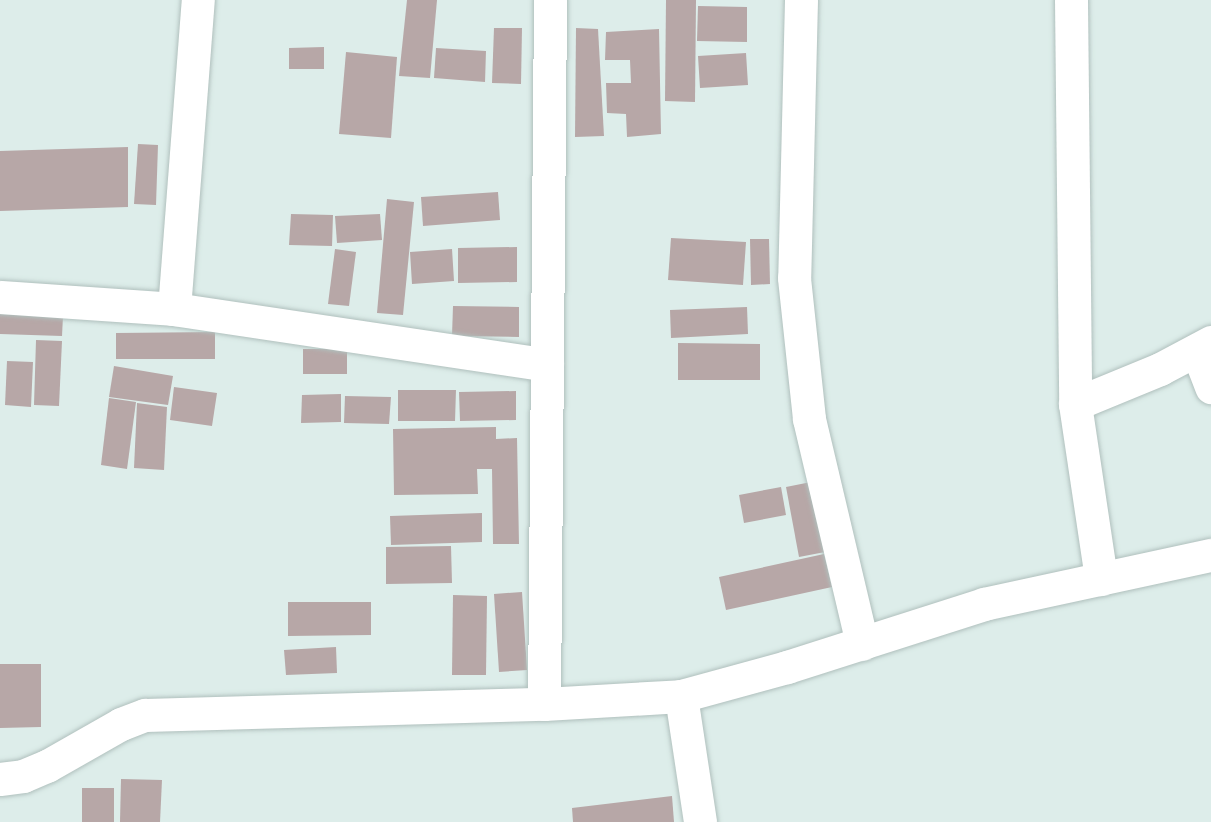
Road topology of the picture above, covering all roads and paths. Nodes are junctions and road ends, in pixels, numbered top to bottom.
1 (198, 0) edge
2 (550, 0) edge
3 (801, 0) edge
4 (1071, 0) edge
5 (0, 297) edge
6 (174, 309) junction
7 (1204, 346) edge
8 (547, 365) junction
9 (1211, 387) edge
10 (1075, 404) junction
11 (1211, 555) edge
12 (1101, 579) junction
13 (862, 644) junction
14 (681, 696) junction
15 (544, 704) junction
16 (0, 779) edge
17 (700, 822) edge

1 - 6 street
2 - 8 street
3 - 13 street
4 - 10 street
5 - 6 street
6 - 8 street
7 - 9 street
7 - 10 street
8 - 15 street
10 - 12 street
11 - 12 street
12 - 13 street
13 - 14 street
14 - 15 street
14 - 17 street
15 - 16 street

